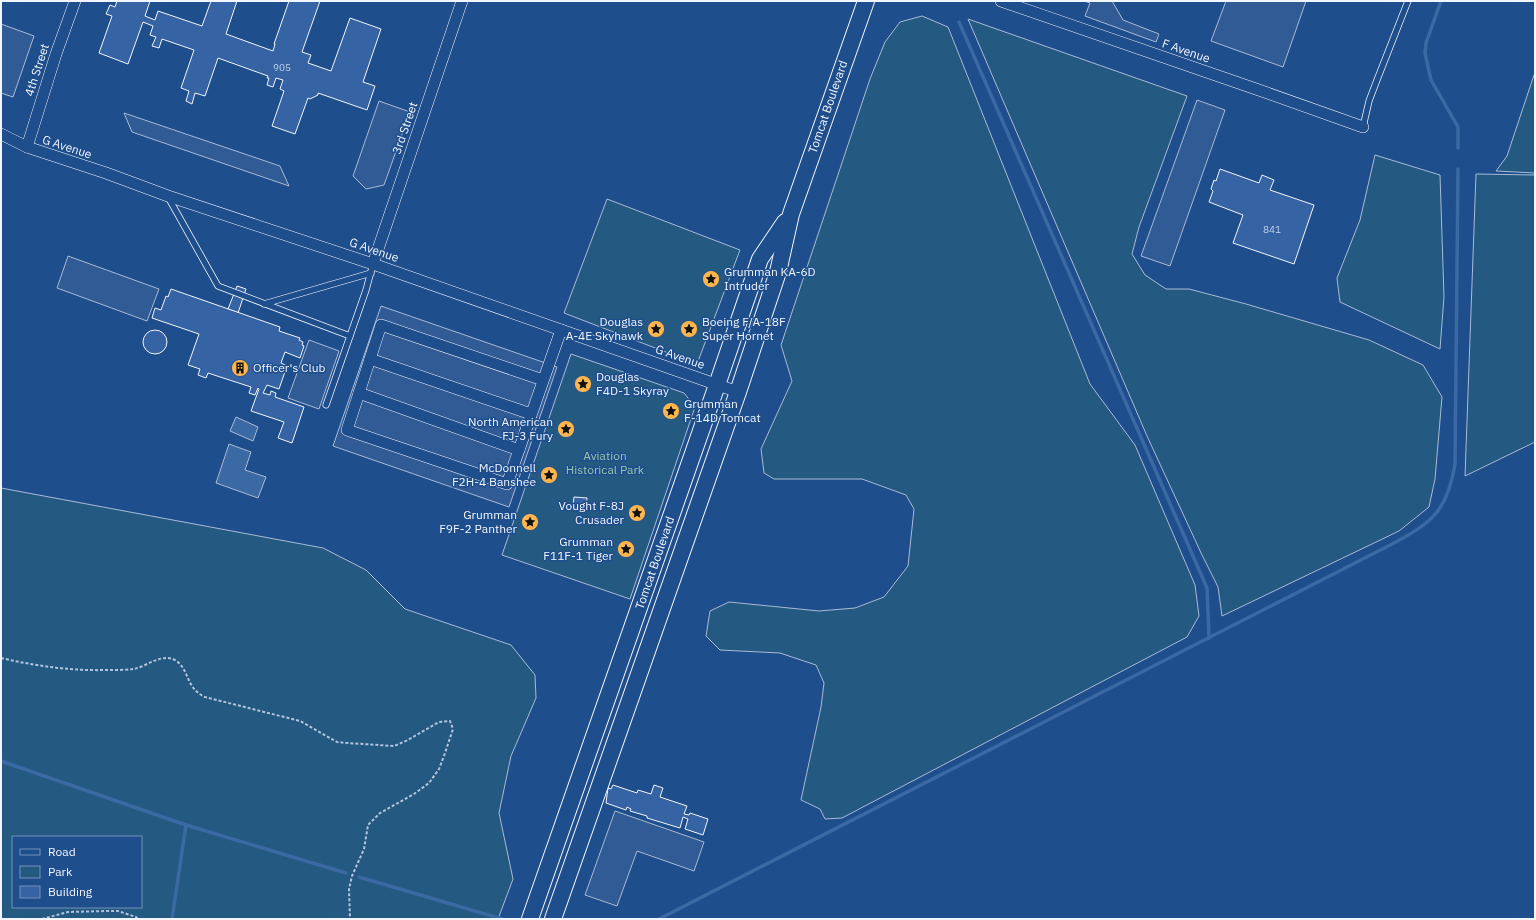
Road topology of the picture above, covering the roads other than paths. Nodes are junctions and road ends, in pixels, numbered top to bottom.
1 (74, 1) edge
2 (462, 1) edge
3 (866, 1) edge
4 (1001, 1) edge
5 (1408, 1) edge
6 (1363, 127) joint
7 (1, 134) edge
8 (26, 147) junction
9 (168, 196) junction
10 (791, 214) junction
11 (372, 268) junction
12 (264, 304) junction
13 (561, 330) junction
14 (350, 336) junction
15 (370, 359) junction
16 (543, 380) junction
17 (717, 385) junction
18 (738, 392) junction
19 (359, 393) junction
20 (326, 405) dead end
21 (531, 414) junction
22 (519, 450) junction
23 (530, 919) edge
24 (553, 919) edge

1 - 8 street, 4th Street
2 - 11 street, 3rd Street
3 - 10 main road, Tomcat Boulevard
4 - 6 street, F Avenue
5 - 6 lane
7 - 8 street, G Avenue
8 - 9 street, G Avenue
9 - 11 street, G Avenue
9 - 12 lane
10 - 17 main road, Tomcat Boulevard
10 - 18 main road, Tomcat Boulevard
11 - 12 lane
11 - 13 street, G Avenue
11 - 14 lane
12 - 14 lane
13 - 16 street
13 - 17 street, G Avenue
14 - 20 lane
15 - 16 street
15 - 19 street
15 - 21 street
16 - 21 street
17 - 18 street, G Avenue
17 - 23 main road, Tomcat Boulevard
18 - 24 main road, Tomcat Boulevard
19 - 22 street
19 - 22 street
21 - 22 street

